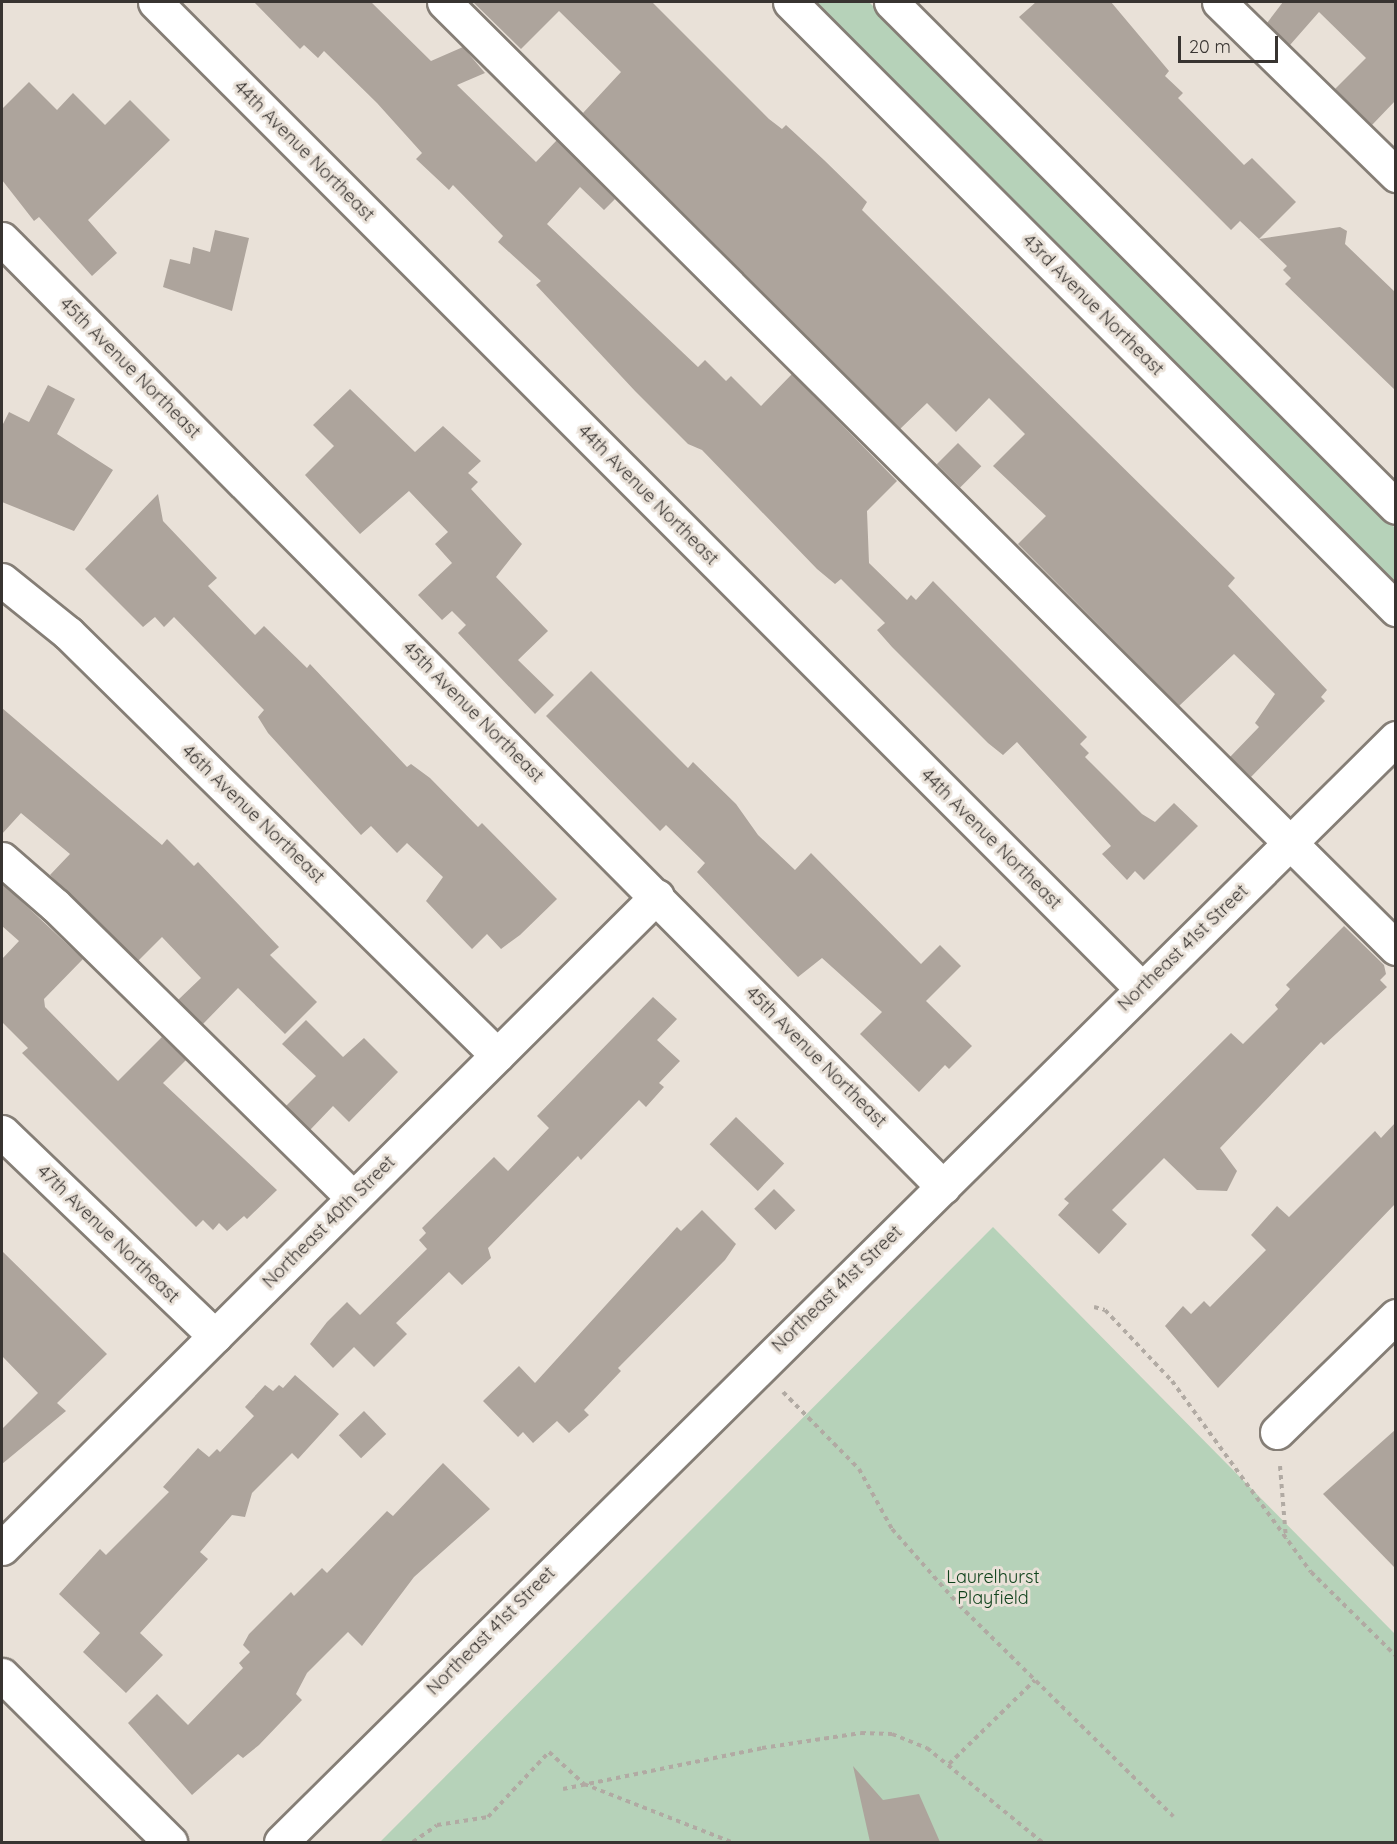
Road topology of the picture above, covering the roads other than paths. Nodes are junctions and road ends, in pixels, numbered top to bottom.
1 (155, 2) edge
2 (444, 2) edge
3 (790, 2) edge
4 (891, 2) edge
5 (1219, 2) edge
6 (1395, 175) edge
7 (2, 239) edge
8 (1395, 507) edge
9 (2, 580) edge
10 (1395, 609) edge
11 (1395, 738) edge
12 (1291, 843) junction
13 (2, 859) edge
14 (657, 896) junction
15 (1395, 948) edge
16 (1141, 988) junction
17 (497, 1055) junction
18 (2, 1132) edge
19 (943, 1187) junction
20 (353, 1198) junction
21 (1395, 1316) edge
22 (215, 1336) junction
23 (1277, 1432) road end
24 (2, 1548) edge
25 (2, 1675) edge
26 (170, 1842) edge
27 (281, 1842) edge

1 - 16 street, 44th Avenue Northeast
2 - 12 street
3 - 10 street, 43rd Avenue Northeast
4 - 8 street
5 - 6 street
7 - 14 street, 45th Avenue Northeast
9 - 17 street, 46th Avenue Northeast
11 - 12 street, Northeast 41st Street
12 - 15 street
12 - 16 street, Northeast 41st Street
13 - 20 street
14 - 17 street, Northeast 40th Street
14 - 19 street, 45th Avenue Northeast
16 - 19 street, Northeast 41st Street
17 - 20 street, Northeast 40th Street
18 - 22 street, 47th Avenue Northeast
19 - 27 street, Northeast 41st Street
20 - 22 street, Northeast 40th Street
21 - 23 street
22 - 24 street, Northeast 40th Street
25 - 26 street

